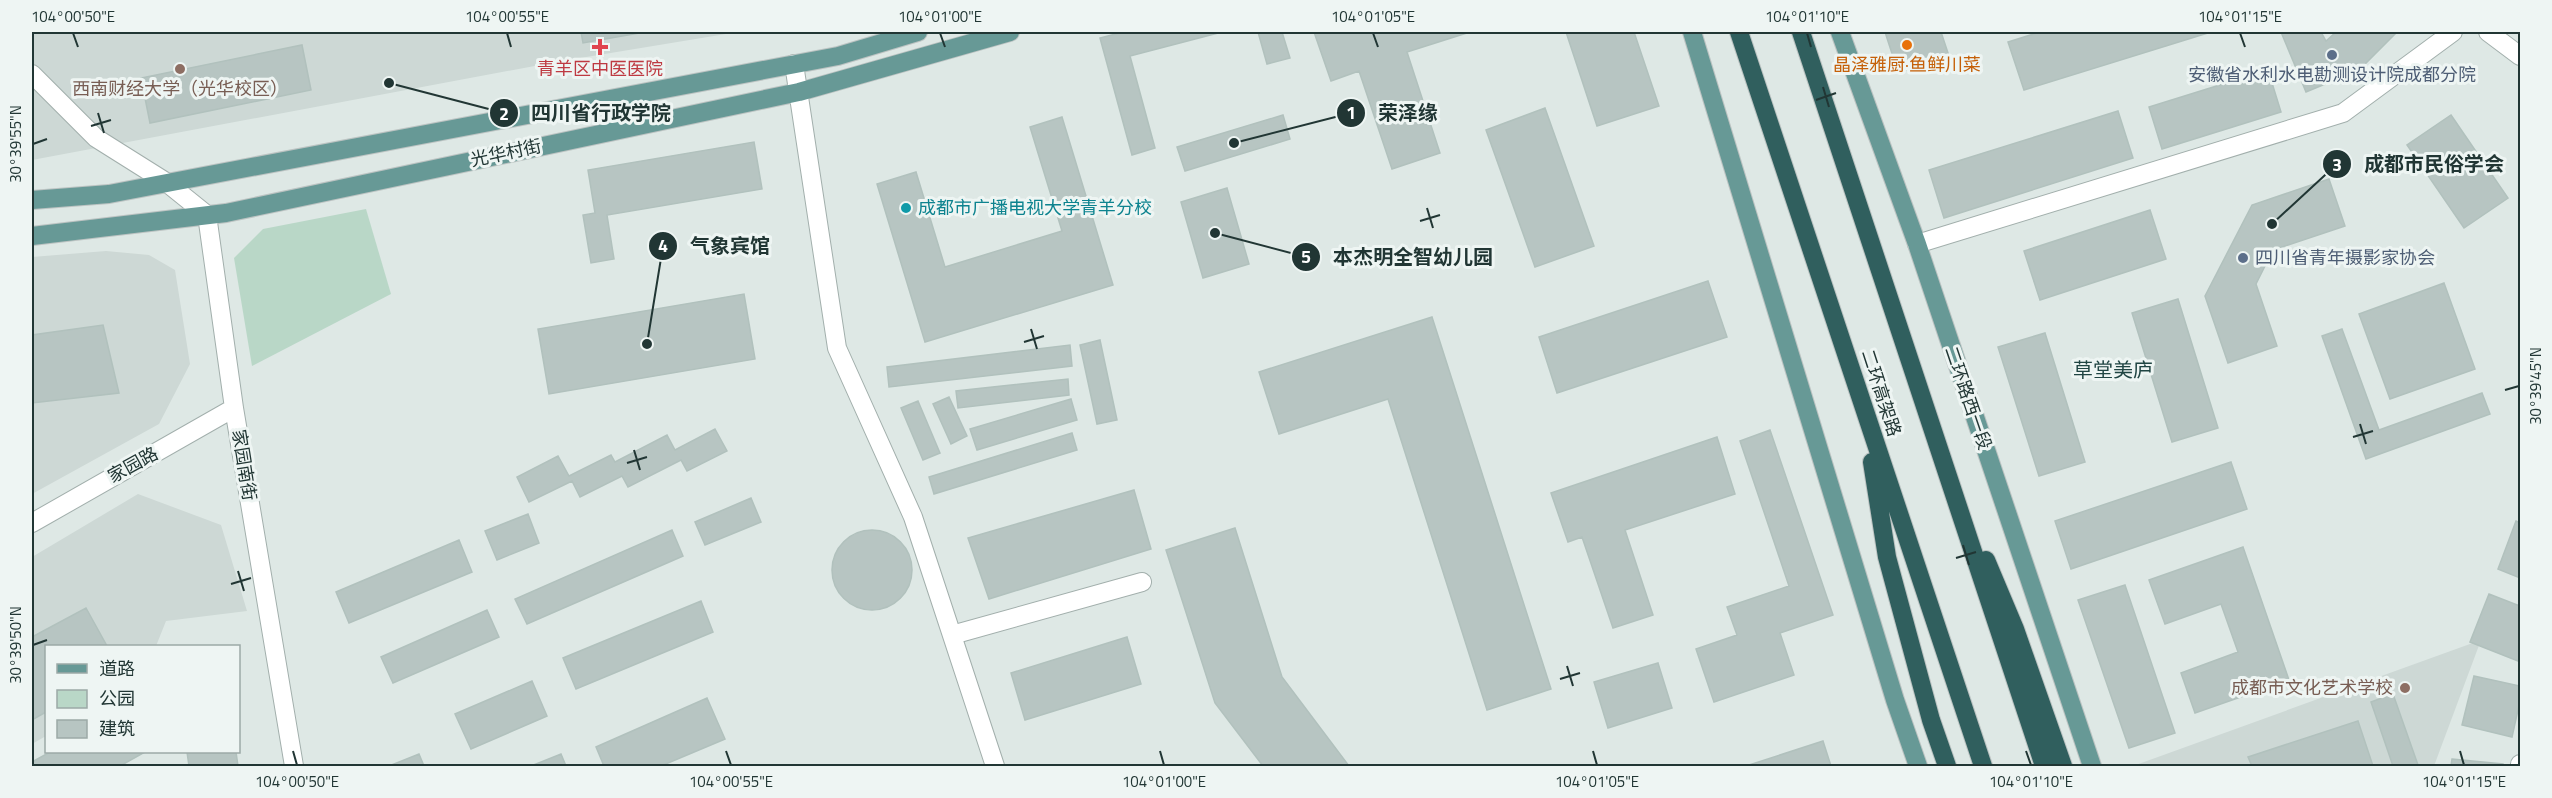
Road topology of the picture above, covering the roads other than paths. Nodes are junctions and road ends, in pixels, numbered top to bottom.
1 (918, 32) edge
2 (1010, 32) edge
3 (1692, 32) edge
4 (1740, 32) edge
5 (1801, 32) edge
6 (1840, 32) edge
7 (2453, 32) edge
8 (2488, 32) edge
9 (2520, 56) edge
10 (794, 64) junction
11 (32, 74) edge
12 (799, 92) junction
13 (166, 182) junction
14 (32, 200) edge
15 (207, 215) junction
16 (32, 236) edge
17 (1917, 244) junction
18 (234, 408) junction
19 (1864, 410) junction
20 (1930, 423) junction
21 (32, 523) edge
22 (1142, 582) dead end
23 (952, 635) junction
24 (294, 766) edge
25 (994, 766) edge
26 (1918, 766) edge
27 (1947, 766) edge
28 (1983, 766) edge
29 (2044, 766) edge
30 (2063, 766) edge
31 (2092, 766) edge

1 - 10 main road, 光华村街
2 - 12 main road, 光华村街
3 - 26 main road
4 - 19 highway, 二环高架路
5 - 20 highway, 二环高架路
6 - 17 main road, 二环路西一段
7 - 17 street
8 - 9 street
10 - 12 street
10 - 13 main road, 光华村街
11 - 13 street
12 - 15 main road, 光华村街
12 - 23 street
13 - 14 main road, 光华村街
13 - 15 street
15 - 16 main road, 光华村街
15 - 18 street, 家园南街
17 - 31 main road, 二环路西一段
18 - 21 street, 家园路
18 - 24 street, 家园南街
19 - 27 highway
19 - 28 highway, 二环高架路
20 - 29 highway, 二环高架路
20 - 30 highway
22 - 23 street
23 - 25 street

